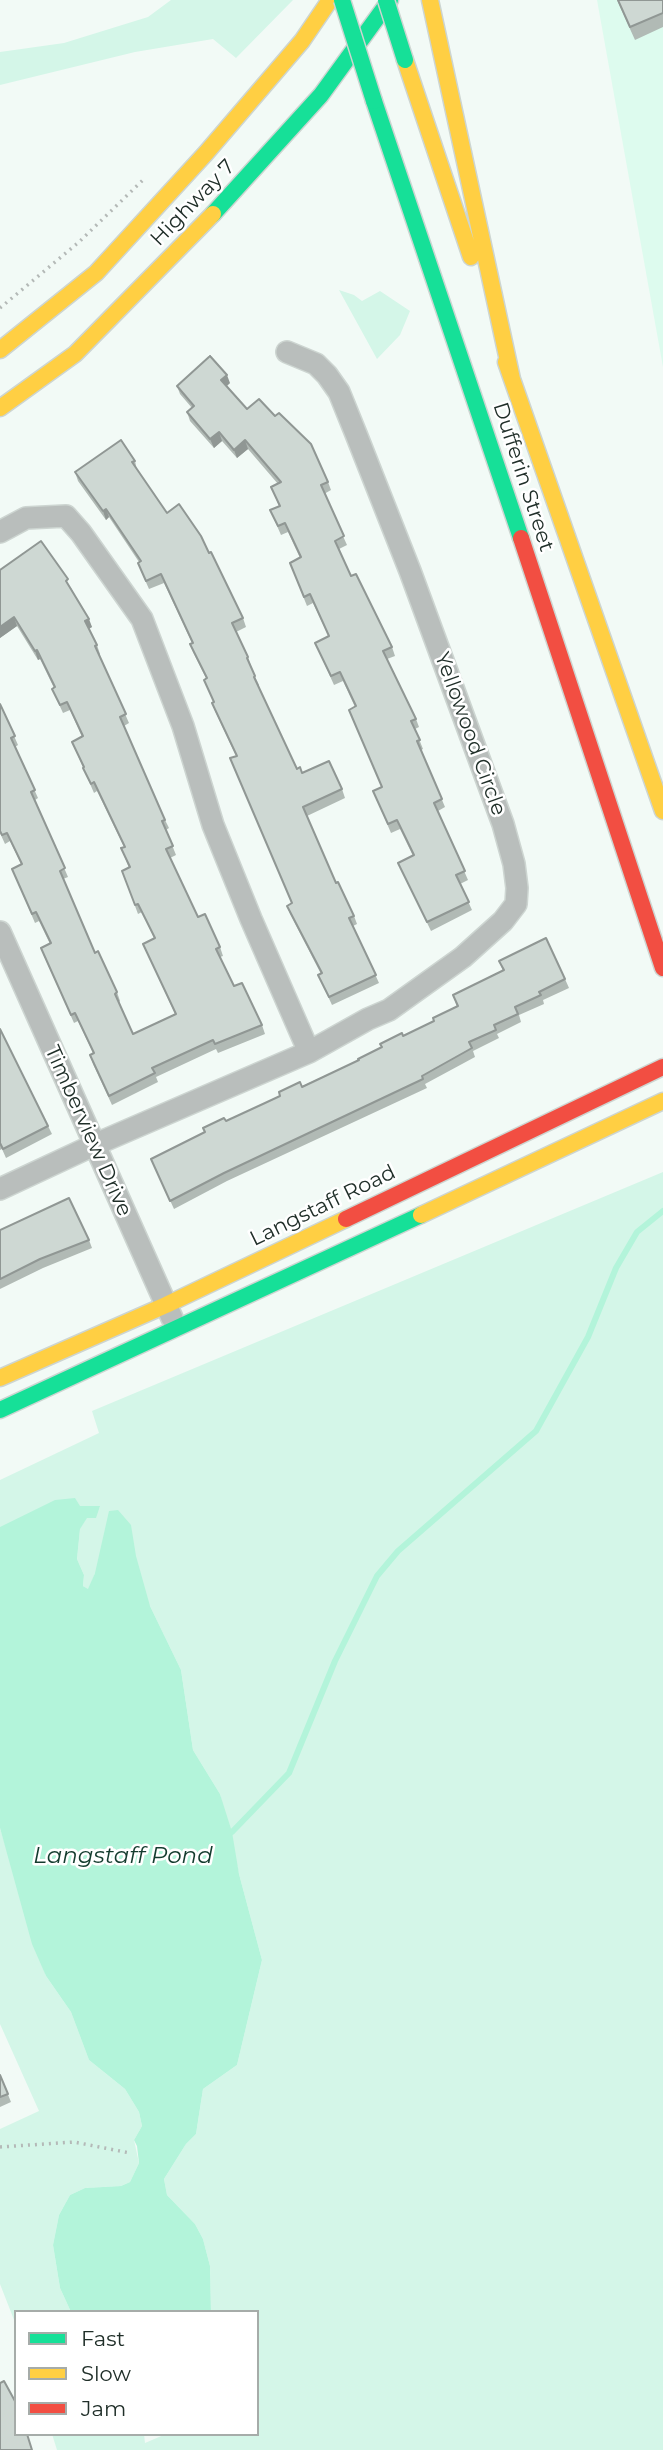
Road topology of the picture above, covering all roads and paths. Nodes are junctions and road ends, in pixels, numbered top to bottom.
1 (330, 0) edge
2 (342, 0) edge
3 (388, 0) edge
4 (430, 0) edge
5 (146, 177) dead end
6 (0, 308) edge
7 (0, 350) edge
8 (287, 352) dead end
9 (512, 379) junction
10 (0, 408) edge
11 (0, 532) edge
12 (663, 811) edge
13 (0, 932) edge
14 (663, 968) edge
15 (309, 1052) junction
16 (663, 1067) edge
17 (663, 1101) edge
18 (93, 1145) junction
19 (0, 1189) edge
20 (166, 1305) junction
21 (178, 1329) junction
22 (0, 1378) edge
23 (0, 1410) edge
24 (0, 2147) edge
25 (130, 2153) dead end

1 - 7 main road, Highway 7
2 - 14 main road, Dufferin Street, bridge
3 - 9 main road, Dufferin Street, bridge
3 - 10 main road, Highway 7
4 - 9 main road
5 - 6 path
8 - 15 street, Yellowood Circle
9 - 12 main road, Dufferin Street
11 - 15 street
13 - 18 street, Timberview Drive
15 - 18 street, Yellowood Circle
16 - 20 main road, Langstaff Road
17 - 21 main road
18 - 19 street, Yellowood Circle
18 - 20 street, Timberview Drive
20 - 21 street, Timberview Drive
20 - 22 main road, Langstaff Road
21 - 23 main road
24 - 25 path

